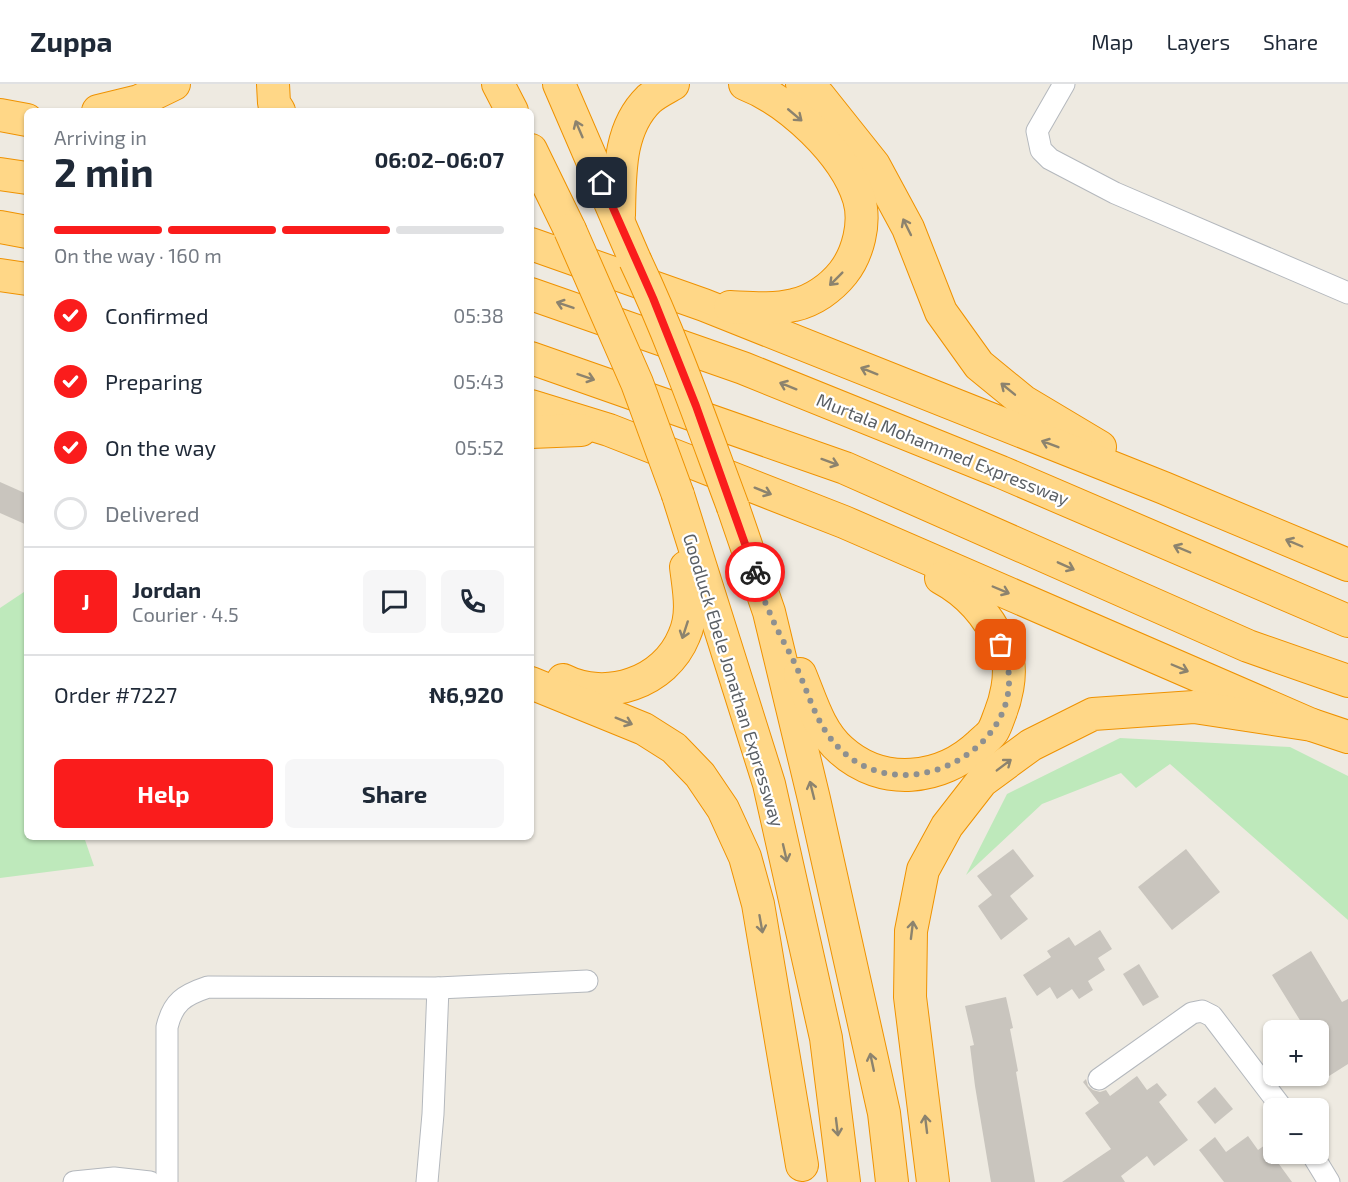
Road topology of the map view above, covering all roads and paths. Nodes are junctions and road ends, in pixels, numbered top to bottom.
1 (174, 84) edge
2 (273, 84) edge
3 (559, 84) edge
4 (674, 84) edge
5 (746, 84) edge
6 (802, 84) edge
7 (1064, 84) edge
8 (110, 108) edge
9 (277, 108) edge
10 (534, 156) edge
11 (0, 174) edge
12 (24, 178) edge
13 (619, 222) junction
14 (0, 227) edge
15 (24, 231) edge
16 (534, 245) edge
17 (0, 275) edge
18 (24, 279) edge
19 (1348, 293) edge
20 (534, 295) edge
21 (704, 305) junction
22 (536, 361) edge
23 (534, 407) edge
24 (609, 429) junction
25 (534, 432) edge
26 (1164, 488) junction
27 (680, 503) junction
28 (844, 522) junction
29 (1348, 565) edge
30 (769, 612) junction
31 (1348, 621) edge
32 (534, 664) edge
33 (1348, 681) edge
34 (534, 683) edge
35 (1312, 725) junction
36 (1348, 737) edge
37 (587, 981) dead end
38 (438, 988) junction
39 (826, 1038) junction
40 (1099, 1079) dead end
41 (1274, 1098) edge
42 (884, 1113) junction
43 (1318, 1164) edge
44 (74, 1182) edge
45 (150, 1182) edge
46 (167, 1182) edge
47 (427, 1182) edge
48 (844, 1182) edge
49 (892, 1182) edge
50 (909, 1182) edge
51 (933, 1182) edge
52 (1329, 1182) edge

1 - 8 highway
2 - 9 highway
13 -> 3 highway
4 - 13 highway
5 -> 21 highway
26 -> 6 highway
7 - 19 street
10 - 27 highway, Goodluck Ebele Jonathan Expressway, bridge
11 - 12 highway
13 - 30 highway, bridge
14 - 15 highway
16 - 21 highway
17 - 18 highway
31 -> 20 highway, Murtala Mohammed Expressway
26 -> 21 highway
22 -> 33 highway
23 - 24 highway
24 - 25 highway
24 -> 28 highway
29 -> 26 highway
27 -> 32 highway
27 -> 39 highway, Goodluck Ebele Jonathan Expressway
28 - 30 highway
28 -> 35 highway
42 -> 30 highway
34 -> 39 highway
35 - 36 highway
51 -> 35 highway
37 - 38 street
38 - 46 street
38 - 47 street
39 -> 48 highway, Goodluck Ebele Jonathan Expressway
40 - 41 street
42 - 49 highway
42 - 50 highway
43 - 52 street
44 - 45 street

